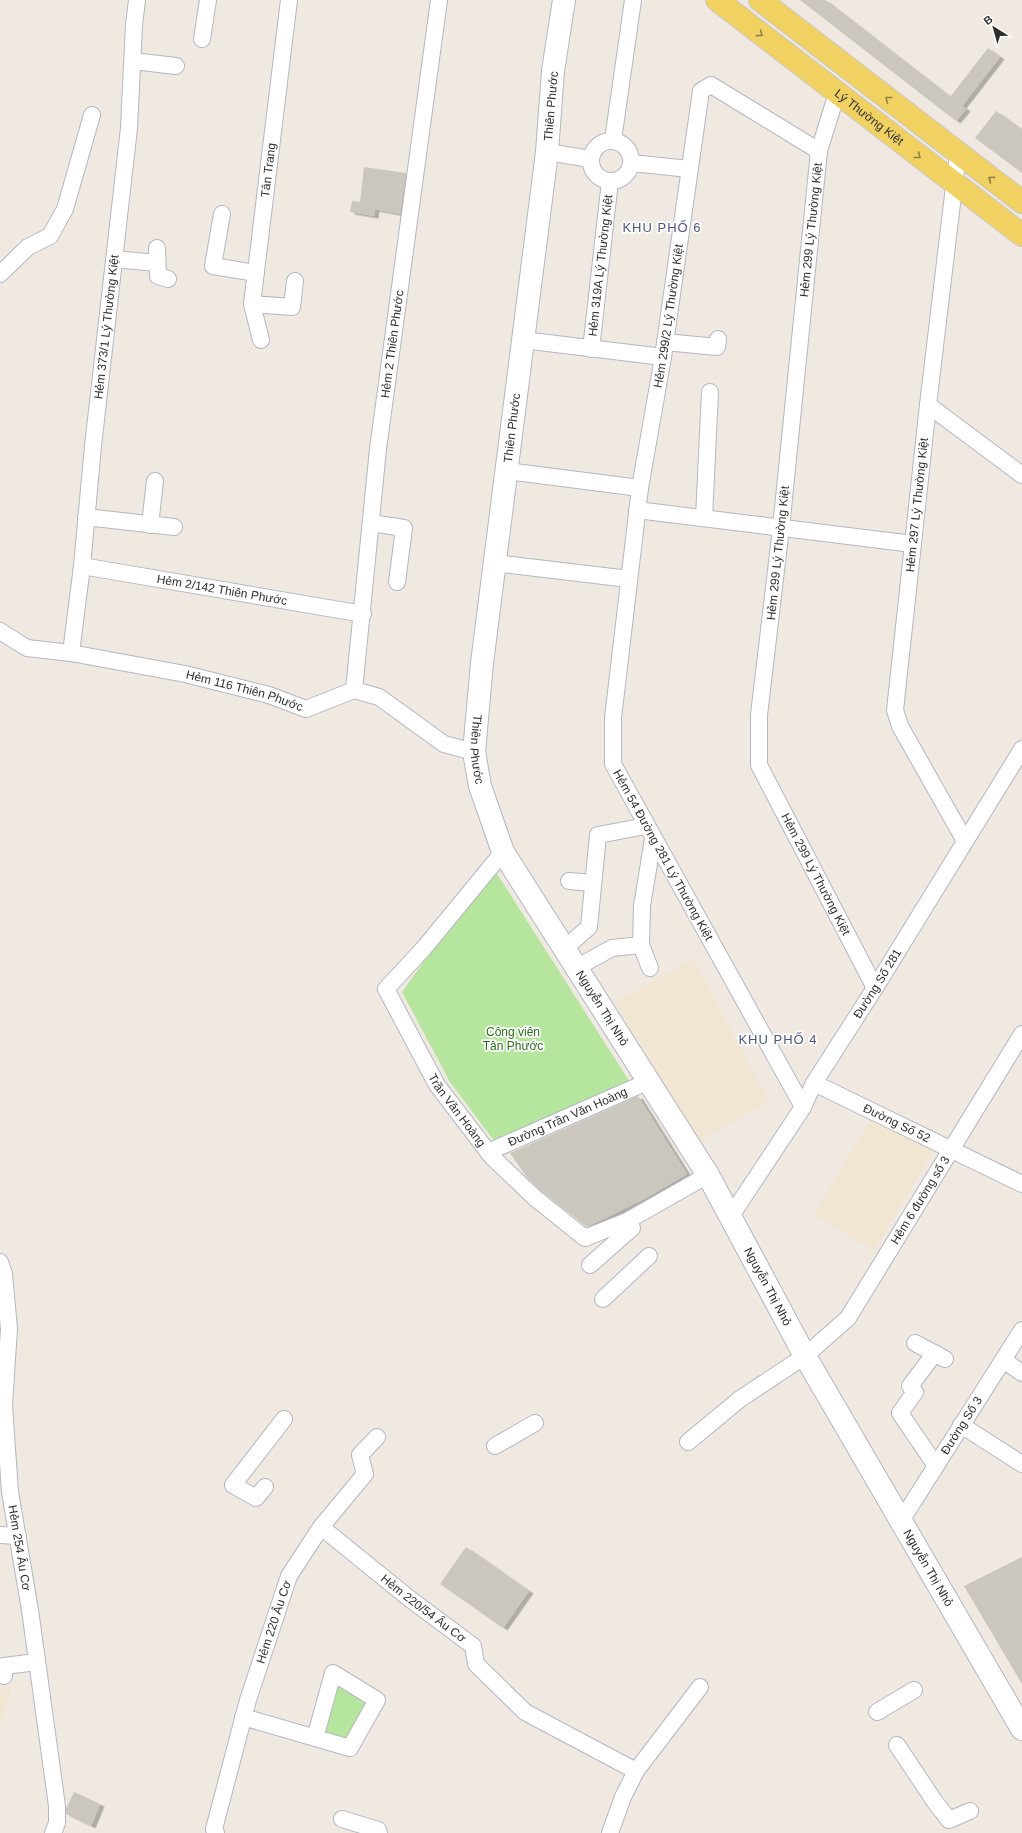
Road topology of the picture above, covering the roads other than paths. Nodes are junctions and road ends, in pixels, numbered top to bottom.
1 (137, 0) edge
2 (208, 0) edge
3 (289, 0) edge
4 (439, 0) edge
5 (564, 0) edge
6 (633, 0) edge
7 (760, 0) edge
8 (726, 3) edge
9 (202, 39) dead end
10 (133, 61) junction
11 (176, 66) dead end
12 (837, 93) junction
13 (92, 114) dead end
14 (613, 140) junction
15 (819, 151) junction
16 (547, 152) junction
17 (958, 153) junction
18 (591, 159) junction
19 (632, 163) junction
20 (689, 169) junction
21 (610, 181) junction
22 (955, 184) junction
23 (1022, 202) edge
24 (222, 214) dead end
25 (1022, 236) edge
26 (114, 260) junction
27 (256, 273) junction
28 (0, 274) edge
29 (168, 279) dead end
30 (295, 281) dead end
31 (252, 304) junction
32 (718, 339) dead end
33 (262, 340) dead end
34 (523, 340) junction
35 (590, 349) junction
36 (664, 349) junction
37 (710, 392) dead end
38 (928, 405) junction
39 (507, 471) junction
40 (1022, 475) edge
41 (155, 481) dead end
42 (640, 488) junction
43 (637, 510) junction
44 (86, 517) junction
45 (704, 518) junction
46 (371, 523) junction
47 (150, 524) junction
48 (174, 528) dead end
49 (781, 528) junction
50 (913, 544) junction
51 (494, 564) junction
52 (82, 566) junction
53 (629, 579) junction
54 (397, 582) dead end
55 (363, 614) junction
56 (0, 631) edge
57 (71, 653) junction
58 (354, 690) junction
59 (1022, 749) edge
60 (474, 752) junction
61 (650, 833) junction
62 (965, 841) junction
63 (503, 852) junction
64 (570, 881) dead end
65 (593, 883) junction
66 (641, 945) junction
67 (564, 949) junction
68 (576, 968) junction
69 (650, 968) dead end
70 (875, 988) junction
71 (1022, 1034) edge
72 (647, 1082) junction
73 (814, 1083) junction
74 (802, 1106) junction
75 (951, 1151) junction
76 (488, 1152) junction
77 (708, 1175) junction
78 (1022, 1184) edge
79 (731, 1216) junction
80 (632, 1228) dead end
81 (649, 1256) dead end
82 (0, 1262) edge
83 (590, 1265) dead end
84 (603, 1299) dead end
85 (1022, 1330) edge
86 (915, 1343) dead end
87 (805, 1356) junction
88 (1003, 1360) junction
89 (1022, 1373) edge
90 (2, 1384) edge
91 (284, 1420) dead end
92 (535, 1422) dead end
93 (961, 1426) junction
94 (377, 1437) dead end
95 (688, 1442) dead end
96 (495, 1446) dead end
97 (1022, 1464) edge
98 (936, 1466) junction
99 (266, 1487) dead end
100 (901, 1521) junction
101 (321, 1527) junction
102 (0, 1535) edge
103 (18, 1536) junction
104 (37, 1662) junction
105 (4, 1676) dead end
106 (996, 1683) junction
107 (700, 1687) dead end
108 (914, 1690) dead end
109 (1022, 1704) edge
110 (876, 1712) dead end
111 (243, 1717) junction
112 (1022, 1729) edge
113 (315, 1738) junction
114 (897, 1746) dead end
115 (639, 1768) junction
116 (970, 1811) dead end
117 (342, 1819) dead end
118 (53, 1833) edge
119 (216, 1833) edge
120 (379, 1833) edge
121 (610, 1833) edge

1 - 10 street, Hẻm 373/1 Lý Thường Kiệt
2 - 9 street
3 - 27 street, Tân Trang
4 - 46 street, Hẻm 2 Thiên Phước
5 - 16 street, Thiên Phước
6 - 14 street
17 -> 7 main road
8 -> 12 main road, Lý Thường Kiệt
10 - 11 street
10 - 26 street, Hẻm 373/1 Lý Thường Kiệt
12 - 15 street, Hẻm 299 Lý Thường Kiệt
12 -> 22 main road, Lý Thường Kiệt
13 - 28 street
14 - 18 street
14 - 19 street
15 - 20 street, Hẻm 299/2 Lý Thường Kiệt
15 - 49 street, Hẻm 299 Lý Thường Kiệt
16 - 18 street
16 - 34 street, Thiên Phước
17 - 22 street, Hẻm 297 Lý Thường Kiệt
23 -> 17 main road
18 - 21 street
19 - 20 street
19 - 21 street
20 - 36 street, Hẻm 299/2 Lý Thường Kiệt
21 - 35 street, Hẻm 319A Lý Thường Kiệt
22 - 25 main road, Lý Thường Kiệt
22 - 38 street, Hẻm 297 Lý Thường Kiệt
24 - 27 street
26 - 29 street
26 - 44 street, Hẻm 373/1 Lý Thường Kiệt
27 - 31 street, Tân Trang
30 - 31 street
31 - 33 street, Tân Trang
32 - 36 street
34 - 35 street
34 - 39 street, Thiên Phước
35 - 36 street
36 - 42 street, Hẻm 299/2 Lý Thường Kiệt
37 - 45 street
38 - 40 street
38 - 50 street, Hẻm 297 Lý Thường Kiệt
39 - 42 street
39 - 51 street, Thiên Phước
41 - 47 street
42 - 43 street, Hẻm 299/2 Lý Thường Kiệt
43 - 45 street
43 - 53 street, Hẻm 54 Đường 281 Lý Thường Kiệt
44 - 47 street
44 - 52 street, Hẻm 373/1 Lý Thường Kiệt
45 - 49 street
46 - 54 street
46 - 55 street, Hẻm 2 Thiên Phước
47 - 48 street
49 - 50 street
49 - 70 street, Hẻm 299 Lý Thường Kiệt
50 - 62 street, Hẻm 297 Lý Thường Kiệt
51 - 53 street
51 - 60 street, Thiên Phước
52 - 55 street, Hẻm 2/142 Thiên Phước
52 - 57 street, Hẻm 373/1 Lý Thường Kiệt
53 - 61 street, Hẻm 54 Đường 281 Lý Thường Kiệt
55 - 58 street, Hẻm 2 Thiên Phước
56 - 57 street, Hẻm 116 Thiên Phước
57 - 58 street, Hẻm 116 Thiên Phước
58 - 60 street
59 - 62 street, Đường Số 281
60 - 63 street, Thiên Phước
61 - 65 street
61 - 66 street
61 - 74 street, Hẻm 54 Đường 281 Lý Thường Kiệt
62 - 70 street, Đường Số 281
63 - 67 street, Nguyễn Thị Nhỏ
63 - 76 street, Trần Văn Hoàng
64 - 65 street
65 - 67 street
66 - 68 street
66 - 69 street
67 - 68 street, Nguyễn Thị Nhỏ
68 - 72 street, Nguyễn Thị Nhỏ
70 - 73 street, Đường Số 281
71 - 75 street, Hẻm 6 đường số 3
72 - 76 street, Đường Trần Văn Hoàng
72 - 77 street, Nguyễn Thị Nhỏ
73 - 74 street, Đường Số 281
73 - 75 street, Đường Số 52
74 - 79 street, Đường Số 281
75 - 78 street, Đường Số 52
75 - 87 street, Hẻm 6 đường số 3
76 - 77 street, Trần Văn Hoàng
77 - 79 street, Nguyễn Thị Nhỏ
79 - 87 street, Nguyễn Thị Nhỏ
80 - 83 street
81 - 84 street
82 - 90 street, Hẻm 254 Âu Cơ
85 - 88 street, Đường Số 3
86 - 98 street
87 - 95 street, Hẻm 6 đường số 3
87 - 100 street, Nguyễn Thị Nhỏ
88 - 89 street
88 - 93 street, Đường Số 3
90 - 103 street, Hẻm 254 Âu Cơ
91 - 99 street
92 - 96 street
93 - 97 street
93 - 98 street, Đường Số 3
94 - 101 street, Hẻm 220 Âu Cơ
98 - 100 street, Đường Số 3
100 - 106 street, Nguyễn Thị Nhỏ
101 - 111 street, Hẻm 220 Âu Cơ
101 - 115 street, Hẻm 220/54 Âu Cơ
102 - 103 street
103 - 104 street, Hẻm 254 Âu Cơ
104 - 105 street
104 - 118 street, Hẻm 254 Âu Cơ
106 - 109 street
106 - 112 street, Nguyễn Thị Nhỏ
107 - 115 street
108 - 110 street
111 - 113 street
111 - 119 street, Hẻm 220 Âu Cơ
113 - 113 street
114 - 116 street
115 - 121 street
117 - 120 street

